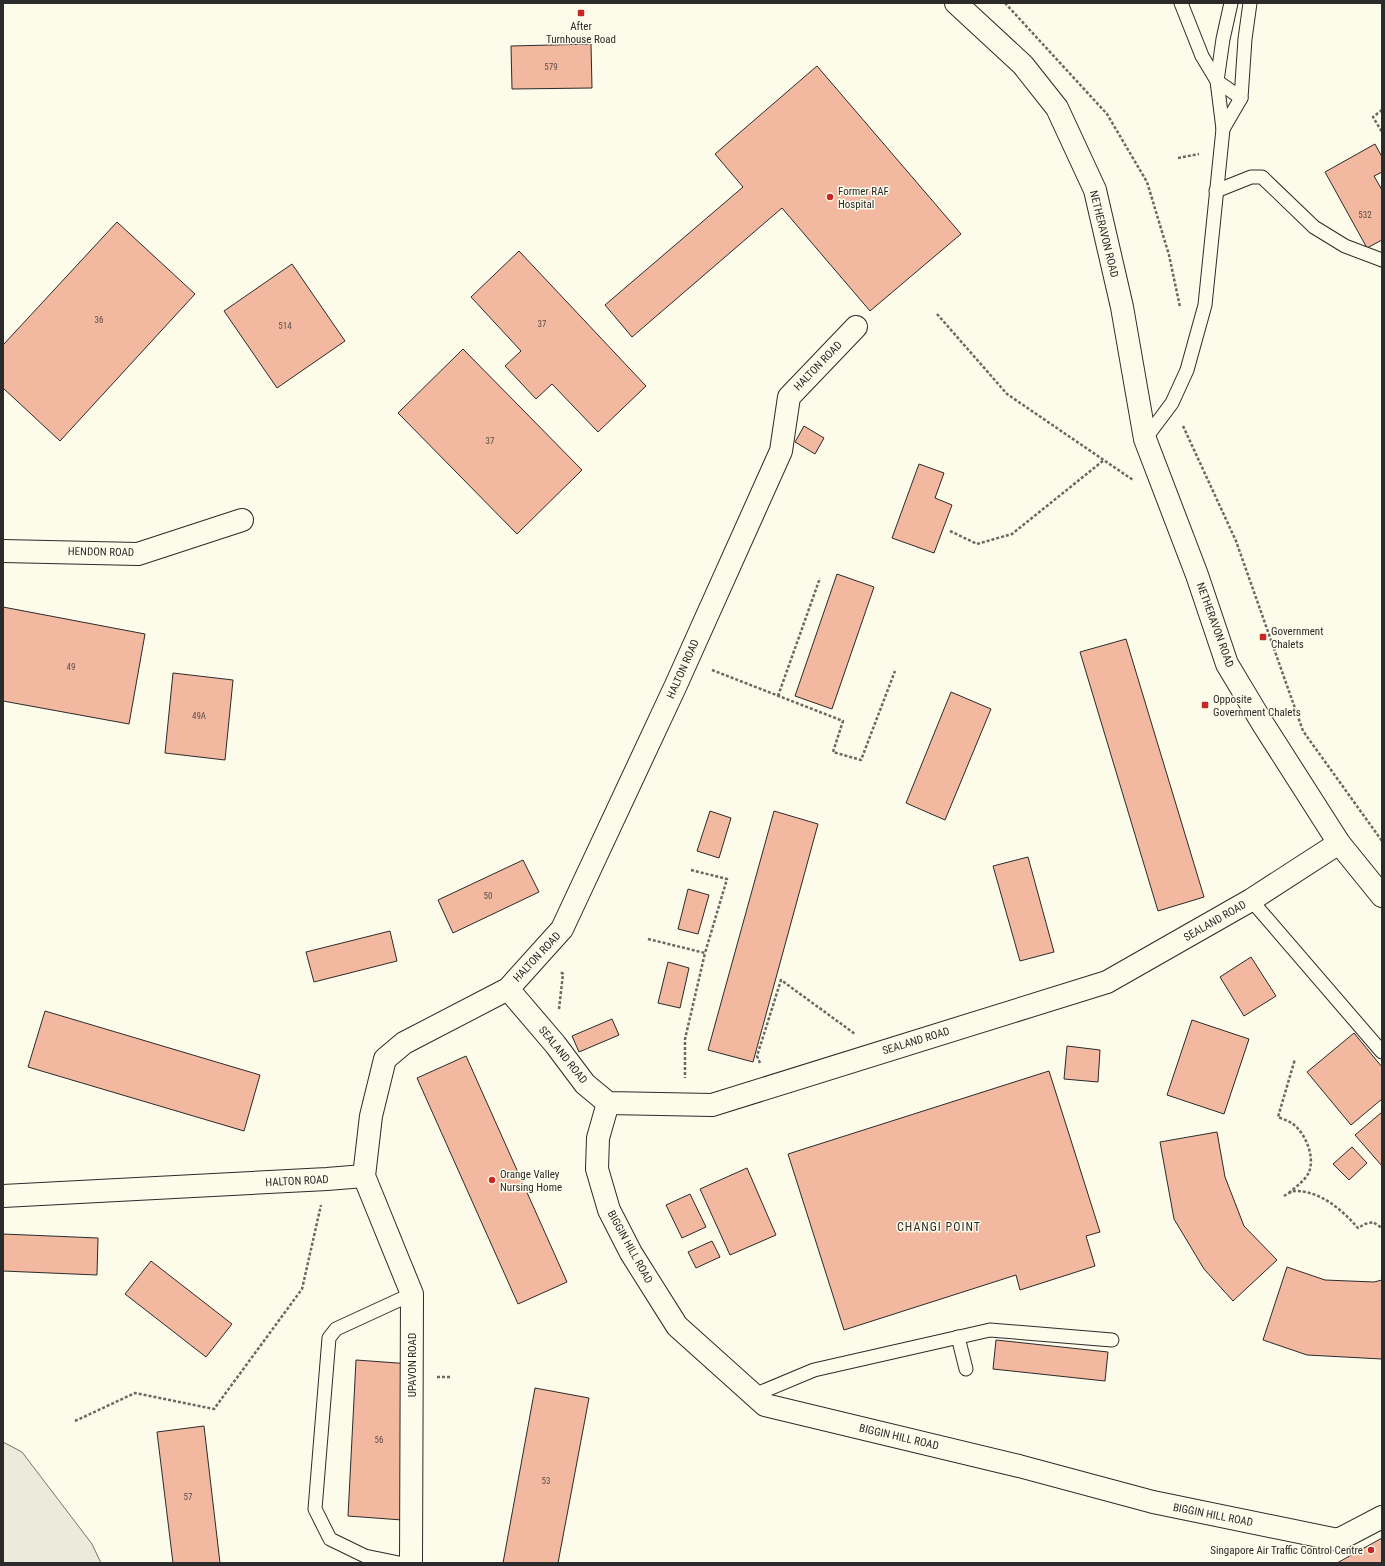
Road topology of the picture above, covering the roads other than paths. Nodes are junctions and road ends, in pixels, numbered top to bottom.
1 (956, 3) edge
2 (1181, 3) edge
3 (1231, 3) edge
4 (1250, 3) edge
5 (1217, 82) junction
6 (1241, 98) junction
7 (1223, 129) junction
8 (1216, 191) junction
9 (1382, 260) edge
10 (856, 327) dead end
11 (1145, 439) junction
12 (242, 520) dead end
13 (3, 550) edge
14 (1339, 843) junction
15 (1382, 896) edge
16 (1251, 900) junction
17 (508, 989) junction
18 (1382, 1052) edge
19 (608, 1103) junction
20 (364, 1176) junction
21 (3, 1196) edge
22 (412, 1294) junction
23 (958, 1337) junction
24 (1112, 1340) dead end
25 (966, 1368) dead end
26 (754, 1395) junction
27 (1382, 1517) edge
28 (399, 1563) edge
29 (411, 1563) edge

1 - 11 street, NETHERAVON ROAD
2 - 5 lane
3 - 5 lane
4 - 6 lane
5 - 6 lane
5 - 7 lane
6 - 7 lane
7 - 8 lane
8 - 9 lane
8 - 11 lane
10 - 17 street, HALTON ROAD
11 - 14 street, NETHERAVON ROAD
12 - 13 street, HENDON ROAD
14 - 15 street, NETHERAVON ROAD
14 - 16 street, SEALAND ROAD
16 - 18 lane
16 - 19 street, SEALAND ROAD
17 - 19 street, SEALAND ROAD
17 - 20 street, HALTON ROAD
19 - 26 street, BIGGIN HILL ROAD
20 - 21 street, HALTON ROAD
20 - 22 street, UPAVON ROAD
22 - 28 lane
22 - 29 street, UPAVON ROAD
23 - 24 lane
23 - 25 lane
23 - 26 lane
26 - 27 street, BIGGIN HILL ROAD

